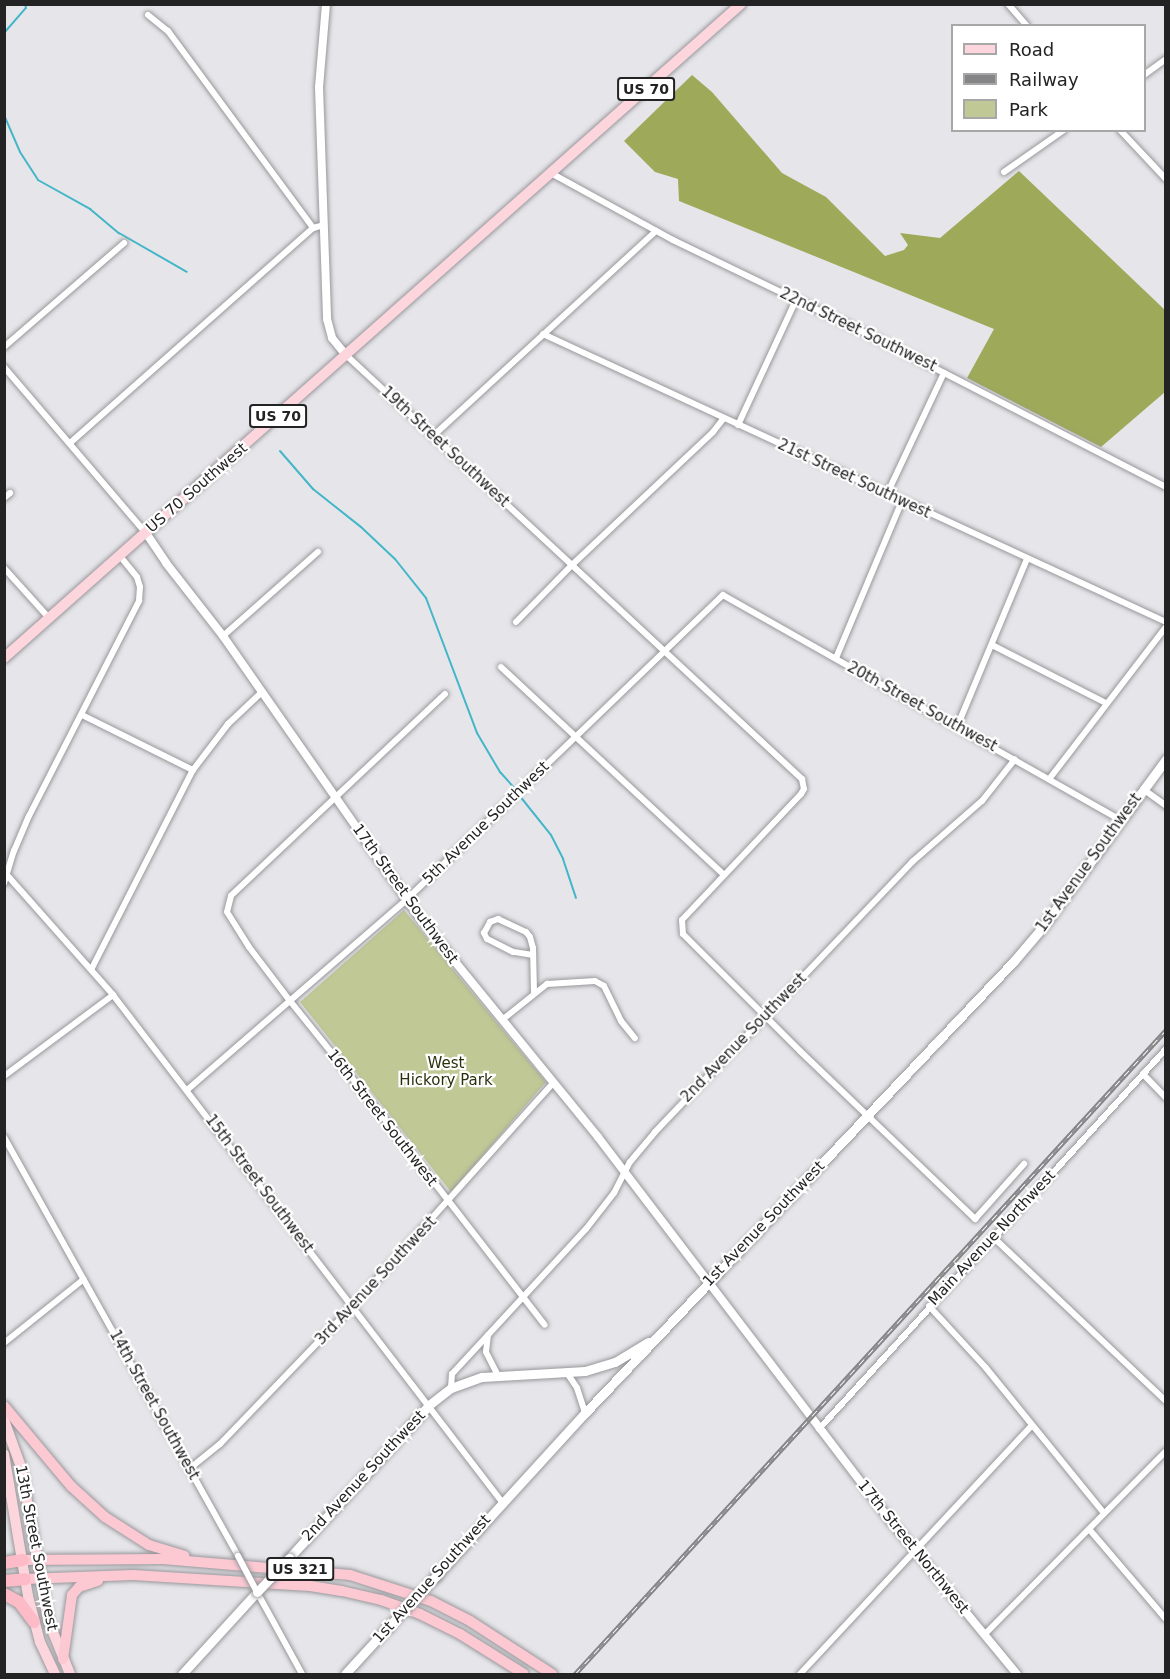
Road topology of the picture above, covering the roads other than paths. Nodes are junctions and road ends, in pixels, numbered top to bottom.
1 (326, 4) edge
2 (741, 4) edge
3 (1008, 4) edge
4 (148, 15) dead end
5 (1025, 24) edge
6 (1166, 59) edge
7 (1146, 74) edge
8 (1061, 132) edge
9 (1122, 132) edge
10 (1004, 172) dead end
11 (551, 173) junction
12 (1166, 179) edge
13 (324, 225) junction
14 (314, 228) junction
15 (656, 231) junction
16 (124, 243) dead end
17 (796, 300) junction
18 (543, 334) junction
19 (4, 347) edge
20 (346, 355) junction
21 (4, 367) edge
22 (944, 373) junction
23 (723, 419) junction
24 (738, 425) junction
25 (433, 436) junction
26 (70, 443) junction
27 (1166, 487) edge
28 (10, 493) dead end
29 (887, 494) junction
30 (4, 498) edge
31 (902, 501) junction
32 (146, 533) junction
33 (318, 552) dead end
34 (120, 556) junction
35 (1027, 559) junction
36 (573, 564) junction
37 (4, 568) edge
38 (723, 595) joint
39 (49, 618) junction
40 (516, 622) dead end
41 (1166, 622) edge
42 (1166, 627) edge
43 (223, 636) junction
44 (992, 645) junction
45 (664, 650) junction
46 (4, 658) edge
47 (836, 658) junction
48 (501, 667) dead end
49 (262, 692) junction
50 (445, 694) dead end
51 (1106, 703) junction
52 (82, 715) junction
53 (957, 727) junction
54 (575, 736) junction
55 (1015, 759) junction
56 (1166, 759) edge
57 (193, 770) junction
58 (1050, 778) junction
59 (1143, 789) junction
60 (336, 799) junction
61 (1166, 806) edge
62 (1121, 819) junction
63 (7, 875) junction
64 (724, 875) junction
65 (4, 883) edge
66 (406, 900) junction
67 (533, 955) junction
68 (92, 969) junction
69 (534, 993) junction
70 (113, 995) junction
71 (290, 1001) junction
72 (765, 1016) junction
73 (502, 1020) junction
74 (635, 1038) dead end
75 (1166, 1049) edge
76 (1143, 1074) junction
77 (4, 1076) edge
78 (553, 1083) junction
79 (187, 1090) junction
80 (1166, 1098) edge
81 (867, 1115) junction
82 (4, 1137) edge
83 (1024, 1164) dead end
84 (624, 1171) junction
85 (448, 1202) junction
86 (993, 1237) junction
87 (84, 1279) junction
88 (707, 1283) junction
89 (523, 1298) junction
90 (353, 1306) junction
91 (929, 1306) junction
92 (670, 1323) junction
93 (545, 1325) dead end
94 (490, 1332) junction
95 (4, 1343) edge
96 (567, 1373) junction
97 (498, 1376) junction
98 (452, 1388) junction
99 (1166, 1401) edge
100 (429, 1405) junction
101 (4, 1406) edge
102 (585, 1413) junction
103 (811, 1417) joint
104 (4, 1420) edge
105 (1032, 1425) junction
106 (819, 1429) junction
107 (1166, 1451) edge
108 (4, 1454) edge
109 (189, 1469) junction
110 (502, 1502) junction
111 (1104, 1513) junction
112 (1089, 1529) junction
113 (916, 1552) junction
114 (38, 1559) junction
115 (23, 1560) junction
116 (201, 1562) junction
117 (4, 1563) edge
118 (133, 1575) junction
119 (40, 1577) junction
120 (25, 1579) junction
121 (4, 1581) edge
122 (257, 1592) junction
123 (4, 1593) edge
124 (1166, 1619) edge
125 (34, 1622) junction
126 (984, 1635) junction
127 (63, 1659) junction
128 (55, 1674) edge
129 (70, 1674) edge
130 (182, 1674) edge
131 (302, 1674) edge
132 (345, 1674) edge
133 (524, 1674) edge
134 (552, 1674) edge
135 (800, 1674) edge
136 (1017, 1674) edge

1 - 13 street, 19th Street Southwest
2 - 11 main road, US 70
3 - 5 street
4 - 14 street
6 - 7 street
8 - 10 street
9 - 12 street
11 - 15 street, 22nd Street Southwest
11 - 20 main road, US 70 Southwest / US 70
13 - 14 street
13 - 20 street, 19th Street Southwest
14 - 26 street
15 - 17 street, 22nd Street Southwest
15 - 18 street
16 - 19 street
17 - 22 street, 22nd Street Southwest
17 - 24 street
18 - 23 street, 21st Street Southwest
18 - 25 street
20 - 25 street, 19th Street Southwest
20 - 32 main road, US 70 Southwest / US 70
21 - 26 street, 17th Street Southwest
22 - 27 street, 22nd Street Southwest
22 - 29 street
23 - 24 street, 21st Street Southwest
23 - 36 street
24 - 29 street, 21st Street Southwest
25 - 36 street, 19th Street Southwest
26 - 32 street, 17th Street Southwest
28 - 30 street
29 - 31 street, 21st Street Southwest
31 - 35 street, 21st Street Southwest
31 - 47 street
32 - 34 main road, US 70 Southwest / US 70
32 - 43 street, 17th Street Southwest
33 - 43 street
34 - 39 main road, US 70 Southwest / US 70
34 - 52 street
35 - 41 street, 21st Street Southwest
35 - 44 street
36 - 40 street
36 - 45 street, 19th Street Southwest
37 - 39 street
38 - 45 street, 5th Avenue Southwest
38 - 47 street, 20th Street Southwest
39 - 46 main road, US 70 Southwest / US 70
42 - 51 street
43 - 49 street, 17th Street Southwest
44 - 51 street
44 - 53 street
45 - 54 street, 5th Avenue Southwest
45 - 64 street, 19th Street Southwest
47 - 53 street, 20th Street Southwest
48 - 54 street
49 - 57 street
49 - 60 street, 17th Street Southwest
50 - 60 street
51 - 58 street
52 - 57 street
52 - 63 street
53 - 55 street, 20th Street Southwest
54 - 64 street
54 - 66 street, 5th Avenue Southwest
55 - 58 street, 20th Street Southwest
55 - 72 street, 2nd Avenue Southwest
56 - 59 main road, 1st Avenue Southwest
57 - 68 street
58 - 62 street, 20th Street Southwest
59 - 61 street
59 - 62 main road, 1st Avenue Southwest
60 - 66 street, 17th Street Southwest
60 - 71 street, 16th Street Southwest
62 - 81 main road, 1st Avenue Southwest
63 - 65 street
63 - 68 street, 15th Street Southwest
64 - 72 street
66 - 71 street, 5th Avenue Southwest
66 - 73 street, 17th Street Southwest
67 - 67 street
67 - 69 street
68 - 70 street, 15th Street Southwest
69 - 73 street
69 - 74 street
70 - 77 street
70 - 79 street, 15th Street Southwest
71 - 79 street, 5th Avenue Southwest
71 - 85 street, 16th Street Southwest
72 - 81 street
72 - 84 street, 2nd Avenue Southwest
73 - 78 street, 17th Street Southwest
75 - 76 street, Main Avenue Northwest
76 - 80 street
76 - 86 street, Main Avenue Northwest
78 - 84 street, 17th Street Southwest
78 - 85 street, 3rd Avenue Southwest
79 - 90 street, 15th Street Southwest
81 - 83 street
81 - 88 main road, 1st Avenue Southwest
82 - 87 street, 14th Street Southwest
84 - 88 street, 17th Street Southwest
84 - 89 street, 2nd Avenue Southwest
85 - 89 street, 16th Street Southwest
85 - 90 street, 3rd Avenue Southwest
86 - 91 street, Main Avenue Northwest
86 - 99 street
87 - 95 street
87 - 109 street, 14th Street Southwest
88 - 92 main road, 1st Avenue Southwest
88 - 103 street, 17th Street Southwest
89 - 93 street, 16th Street Southwest
89 - 94 street, 2nd Avenue Southwest
90 - 100 street, 15th Street Southwest
90 - 109 street, 3rd Avenue Southwest
91 - 105 street
91 - 106 street, Main Avenue Northwest
92 - 96 main road, 2nd Avenue Southwest
92 - 102 main road, 1st Avenue Southwest
94 - 97 street
94 - 98 street, 2nd Avenue Southwest
96 - 97 main road, 2nd Avenue Southwest
96 - 102 street
97 - 98 main road, 2nd Avenue Southwest
98 - 100 main road, 2nd Avenue Southwest
100 - 110 street, 15th Street Southwest
100 - 122 main road, 2nd Avenue Southwest, bridge
101 - 116 highway
102 - 110 main road, 1st Avenue Southwest
103 - 106 street, 17th Street Northwest
104 - 114 main road, 13th Street Southwest
105 - 111 street
105 - 113 street
106 - 113 street, 17th Street Northwest
107 - 111 street
108 - 115 main road, 13th Street Southwest
109 - 122 street, 14th Street Southwest, bridge
110 - 132 main road, 1st Avenue Southwest, bridge
111 - 112 street
112 - 124 street
112 - 126 street
113 - 126 street, 17th Street Northwest
113 - 135 street
114 - 115 highway, US 321
114 - 116 highway, US 321
114 - 119 main road, 13th Street Southwest
115 - 117 highway, US 321
115 - 120 main road, 13th Street Southwest
116 - 134 highway, US 321
118 - 119 highway, US 321
118 - 127 highway
118 - 133 highway, US 321
119 - 120 highway, US 321
119 - 127 main road, 13th Street Southwest
120 - 121 highway, US 321
120 - 125 main road, 13th Street Southwest
122 - 130 main road, 2nd Avenue Southwest
122 - 131 street, 14th Street Southwest
123 - 125 highway
125 - 128 main road, 13th Street Southwest
126 - 136 street, 17th Street Northwest
127 - 129 main road, 13th Street Southwest

